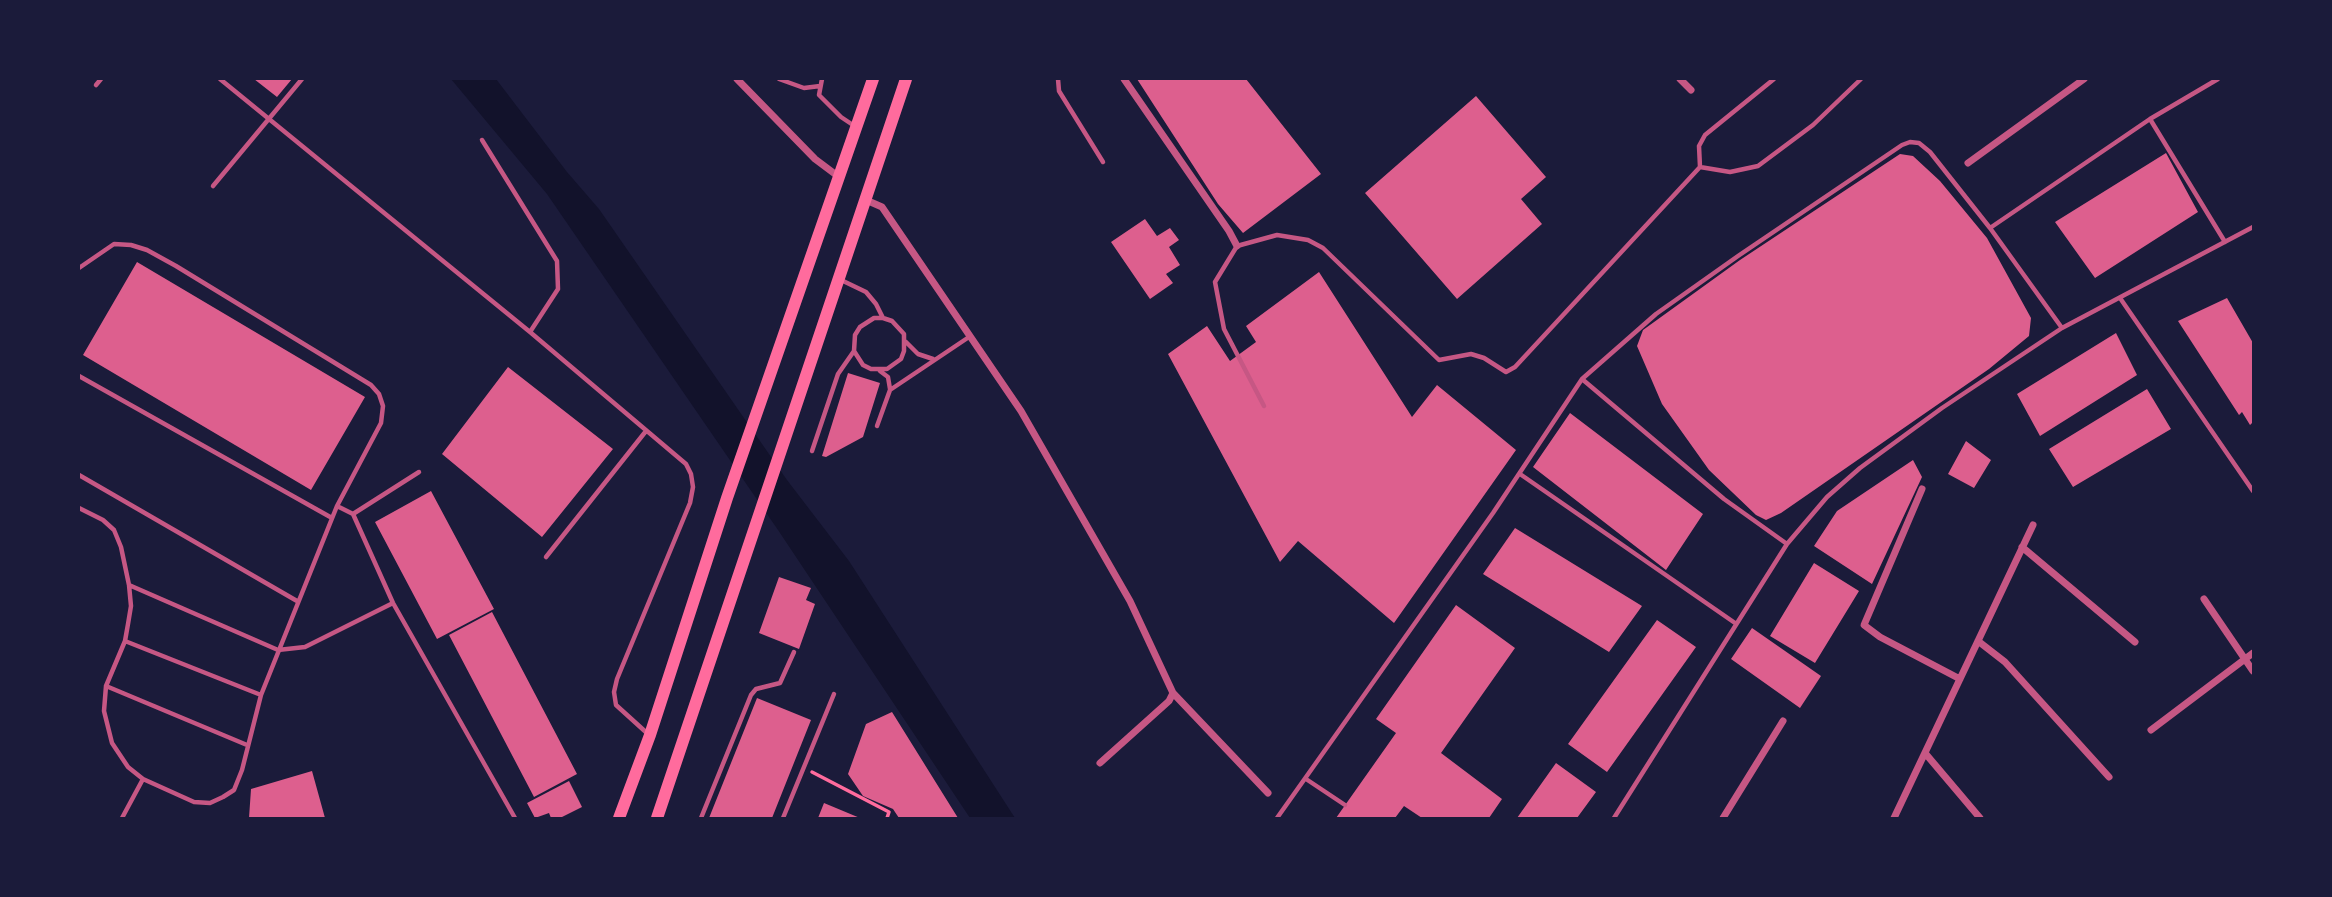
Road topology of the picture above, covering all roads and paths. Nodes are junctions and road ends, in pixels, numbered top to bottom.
1 (101, 79) edge
2 (220, 79) edge
3 (302, 79) edge
4 (737, 79) edge
5 (779, 79) edge
6 (822, 79) edge
7 (873, 79) edge
8 (906, 79) edge
9 (1058, 79) edge
10 (1124, 79) edge
11 (1681, 79) edge
12 (1774, 79) edge
13 (1861, 79) edge
14 (2084, 79) edge
15 (2218, 79) edge
16 (96, 85) dead end
17 (820, 86) junction
18 (1692, 90) dead end
19 (268, 118) junction
20 (2150, 120) junction
21 (857, 128) junction
22 (482, 140) dead end
23 (1103, 162) dead end
24 (1968, 163) dead end
25 (1700, 167) junction
26 (839, 178) junction
27 (213, 186) dead end
28 (866, 200) junction
29 (2253, 227) edge
30 (1990, 228) junction
31 (2225, 242) junction
32 (1237, 246) junction
33 (79, 268) edge
34 (839, 279) junction
35 (2120, 298) junction
36 (883, 318) junction
37 (2062, 328) junction
38 (530, 332) junction
39 (970, 336) junction
40 (905, 341) junction
41 (854, 351) junction
42 (934, 359) junction
43 (879, 370) junction
44 (79, 376) edge
45 (1582, 379) junction
46 (890, 390) junction
47 (1264, 406) dead end
48 (877, 426) dead end
49 (646, 431) junction
50 (812, 451) dead end
51 (419, 472) dead end
52 (1520, 474) junction
53 (79, 475) edge
54 (1922, 489) dead end
55 (2253, 491) edge
56 (337, 506) junction
57 (79, 508) edge
58 (352, 514) junction
59 (332, 518) junction
60 (2033, 524) dead end
61 (1787, 544) junction
62 (2022, 547) junction
63 (546, 558) dead end
64 (129, 585) junction
65 (2204, 599) dead end
66 (298, 601) junction
67 (393, 603) junction
68 (1735, 623) junction
69 (124, 641) junction
70 (1978, 641) junction
71 (2135, 642) dead end
72 (278, 650) junction
73 (794, 652) dead end
74 (2253, 653) edge
75 (2245, 659) junction
76 (2253, 671) edge
77 (1960, 679) junction
78 (106, 686) junction
79 (1173, 693) junction
80 (261, 695) junction
81 (834, 695) dead end
82 (1783, 721) dead end
83 (2151, 730) dead end
84 (650, 735) junction
85 (247, 745) junction
86 (1925, 753) junction
87 (1100, 763) dead end
88 (804, 768) junction
89 (2109, 777) dead end
90 (143, 779) junction
91 (1306, 779) junction
92 (1268, 793) dead end
93 (1345, 805) dead end
94 (122, 818) edge
95 (515, 818) edge
96 (619, 818) edge
97 (657, 818) edge
98 (701, 818) edge
99 (783, 818) edge
100 (887, 818) edge
101 (1277, 818) edge
102 (1614, 818) edge
103 (1723, 818) edge
104 (1894, 818) edge
105 (1980, 818) edge

1 - 16 lane
2 - 19 lane
3 - 19 lane
4 - 26 street
5 - 17 lane
6 - 17 lane
7 - 21 main road
8 - 28 main road
9 - 23 lane
10 - 32 street
11 - 18 street
12 - 25 lane
13 - 25 lane
14 - 24 street
15 - 20 lane
17 - 21 lane
19 - 27 lane
19 - 38 lane
20 - 30 lane
20 - 31 lane
21 - 26 main road
22 - 38 lane
25 - 32 lane
26 - 84 main road
28 - 34 main road
28 - 39 street
29 - 31 lane
30 - 37 lane
30 - 45 lane
31 - 35 lane
32 - 47 lane
33 - 56 lane
34 - 36 lane
34 - 97 main road
35 - 37 lane
35 - 55 lane
36 - 40 lane
36 - 41 lane
37 - 61 lane
38 - 49 lane
39 - 42 lane
39 - 79 street
40 - 42 lane
40 - 43 lane
41 - 43 lane
41 - 50 lane
42 - 46 lane
43 - 46 lane
44 - 59 lane
45 - 52 lane
45 - 61 lane
46 - 48 lane
49 - 63 lane
49 - 84 lane
51 - 58 lane
52 - 68 lane
52 - 91 lane
53 - 66 lane
54 - 77 street
56 - 58 lane
56 - 59 lane
57 - 64 lane
58 - 67 lane
59 - 66 lane
60 - 62 street
61 - 68 lane
62 - 70 street
62 - 71 street
64 - 69 lane
64 - 72 lane
65 - 75 street
66 - 72 lane
67 - 72 lane
67 - 95 lane
68 - 102 lane
69 - 78 lane
69 - 80 lane
70 - 77 street
70 - 89 street
72 - 80 lane
73 - 98 lane
74 - 75 street
75 - 76 street
75 - 83 street
77 - 86 street
78 - 85 lane
78 - 90 lane
79 - 87 street
79 - 92 street
80 - 85 lane
81 - 88 lane
82 - 103 street
84 - 96 main road
85 - 90 lane
86 - 104 street
86 - 105 street
88 - 99 lane
88 - 100 path
90 - 94 lane
91 - 93 lane
91 - 101 lane

